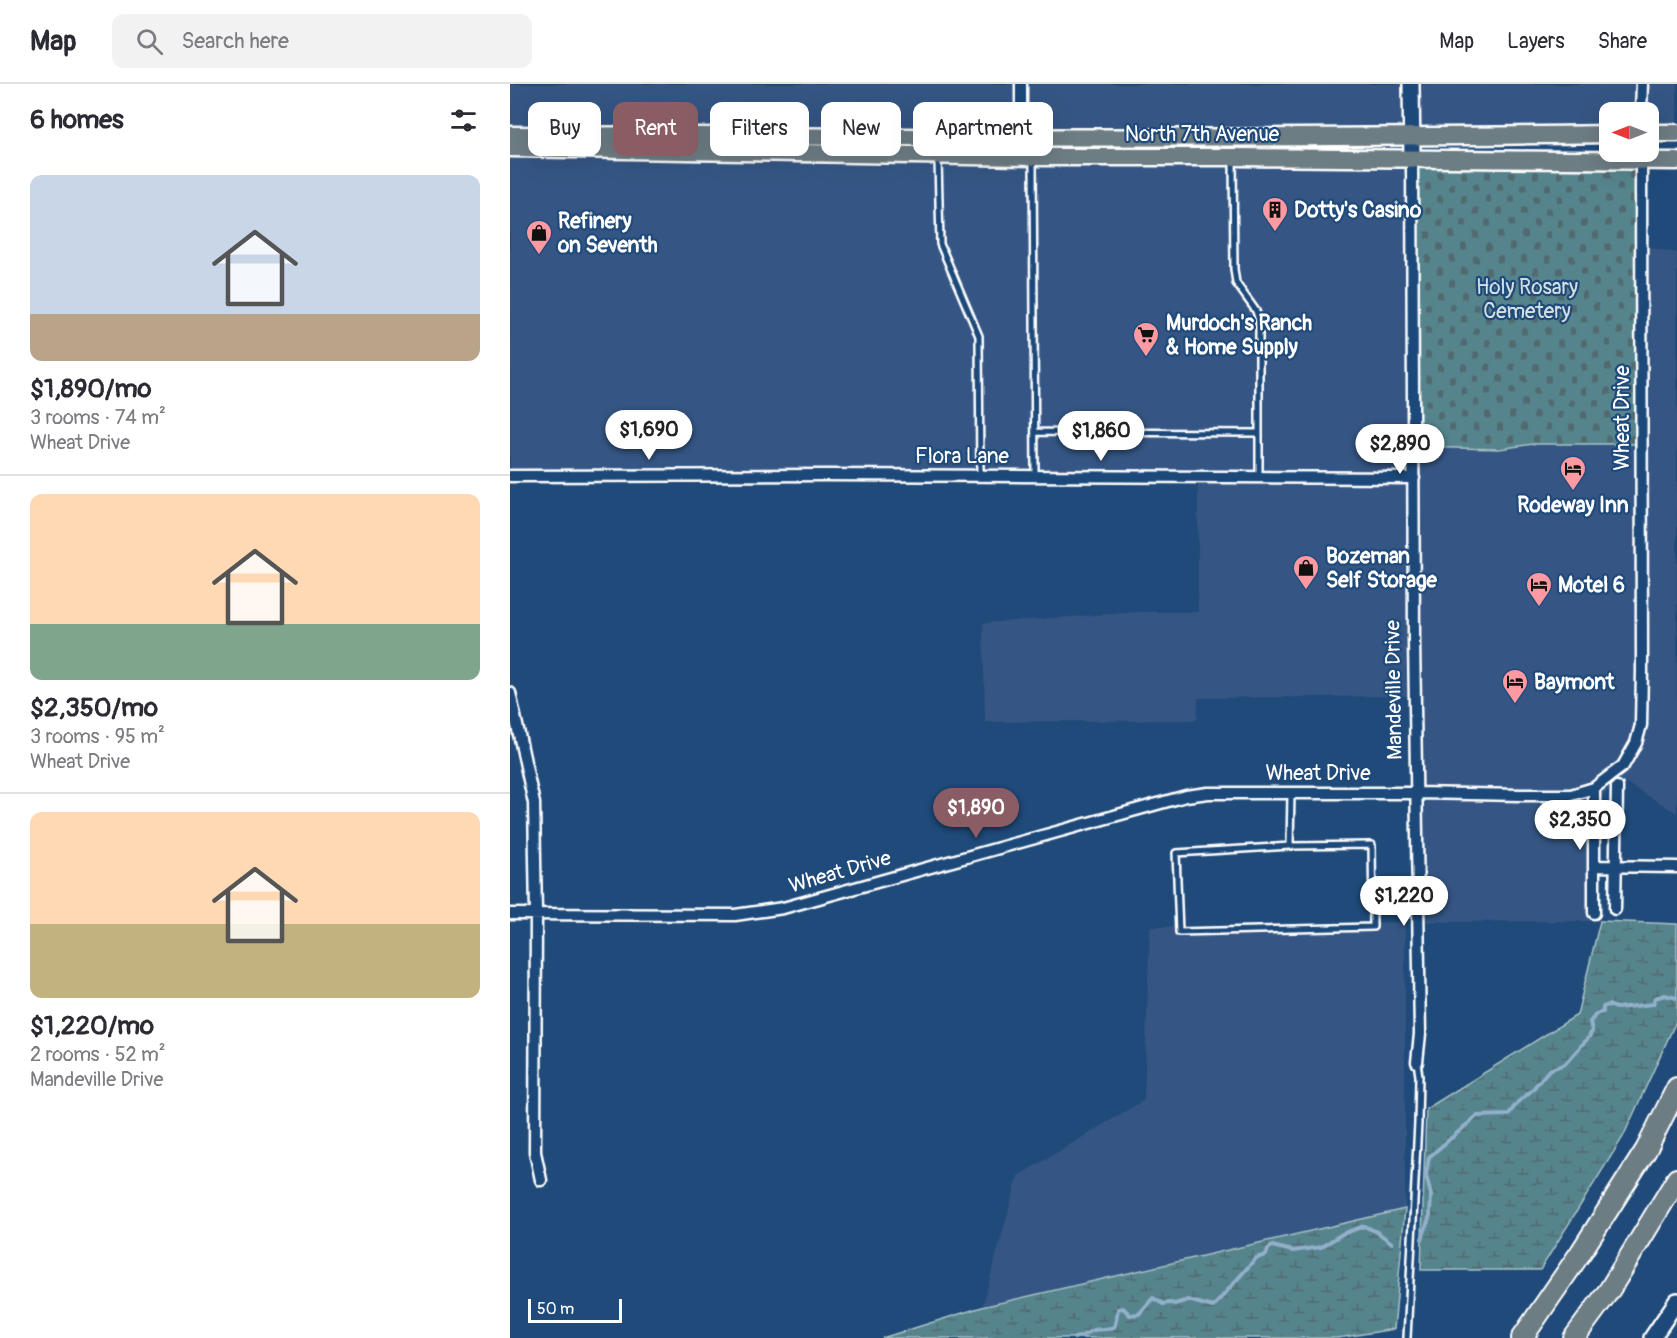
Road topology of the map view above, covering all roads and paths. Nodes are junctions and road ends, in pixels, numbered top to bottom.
1 (1021, 84) edge
2 (1411, 84) edge
3 (1642, 84) edge
4 (1021, 102) edge
5 (1641, 102) edge
6 (1659, 133) edge
7 (1677, 133) edge
8 (1599, 134) edge
9 (510, 135) edge
10 (913, 137) edge
11 (1412, 137) junction
12 (1053, 138) edge
13 (510, 148) edge
14 (913, 155) edge
15 (938, 156) edge
16 (1033, 156) edge
17 (1053, 156) edge
18 (1233, 156) junction
19 (1599, 156) edge
20 (1412, 158) junction
21 (1659, 158) edge
22 (1677, 161) edge
23 (1642, 162) edge
24 (1035, 432) junction
25 (1259, 433) junction
26 (510, 476) edge
27 (980, 476) junction
28 (1035, 476) junction
29 (1259, 477) junction
30 (1414, 478) junction
31 (510, 693) edge
32 (1617, 787) dead end
33 (1594, 789) junction
34 (1291, 793) junction
35 (1416, 793) junction
36 (1290, 846) junction
37 (1594, 866) junction
38 (1615, 866) junction
39 (1677, 867) edge
40 (1615, 909) dead end
41 (1594, 913) dead end
42 (510, 914) edge
43 (536, 914) junction
44 (1417, 1062) joint
45 (1677, 1088) edge
46 (1677, 1179) edge
47 (541, 1180) dead end
48 (1677, 1301) edge
49 (1407, 1338) edge
50 (1522, 1338) edge
51 (1574, 1338) edge
52 (1652, 1338) edge

1 - 4 street
2 - 11 main road, Mandeville Drive
3 - 5 street
6 - 7 main road
8 - 11 main road, North 7th Avenue
9 - 10 main road, North 7th Avenue
11 - 12 main road, North 7th Avenue
11 - 20 main road, Mandeville Drive
13 - 14 main road, North 7th Avenue
15 - 27 lane
16 - 24 lane
17 - 18 main road, North 7th Avenue
18 - 20 main road, North 7th Avenue
18 - 25 lane
19 - 20 main road, North 7th Avenue
20 - 30 street, Mandeville Drive
21 - 22 main road, North 7th Avenue
23 - 33 street, Wheat Drive
24 - 25 lane
24 - 28 lane
25 - 29 lane
26 - 27 street, Flora Lane
27 - 28 street, Flora Lane
28 - 29 street, Flora Lane
29 - 30 street, Flora Lane
30 - 35 street, Mandeville Drive
31 - 43 street
32 - 38 street
33 - 35 street, Wheat Drive
33 - 37 street
34 - 35 street, Wheat Drive
34 - 36 lane
34 - 43 street, Wheat Drive
35 - 44 street, Mandeville Drive
36 - 36 lane
37 - 38 street
37 - 41 street
38 - 39 street
38 - 40 street
42 - 43 street, Wheat Drive
43 - 47 street
44 - 49 lane
45 - 50 highway
46 - 51 highway
48 - 52 main road

